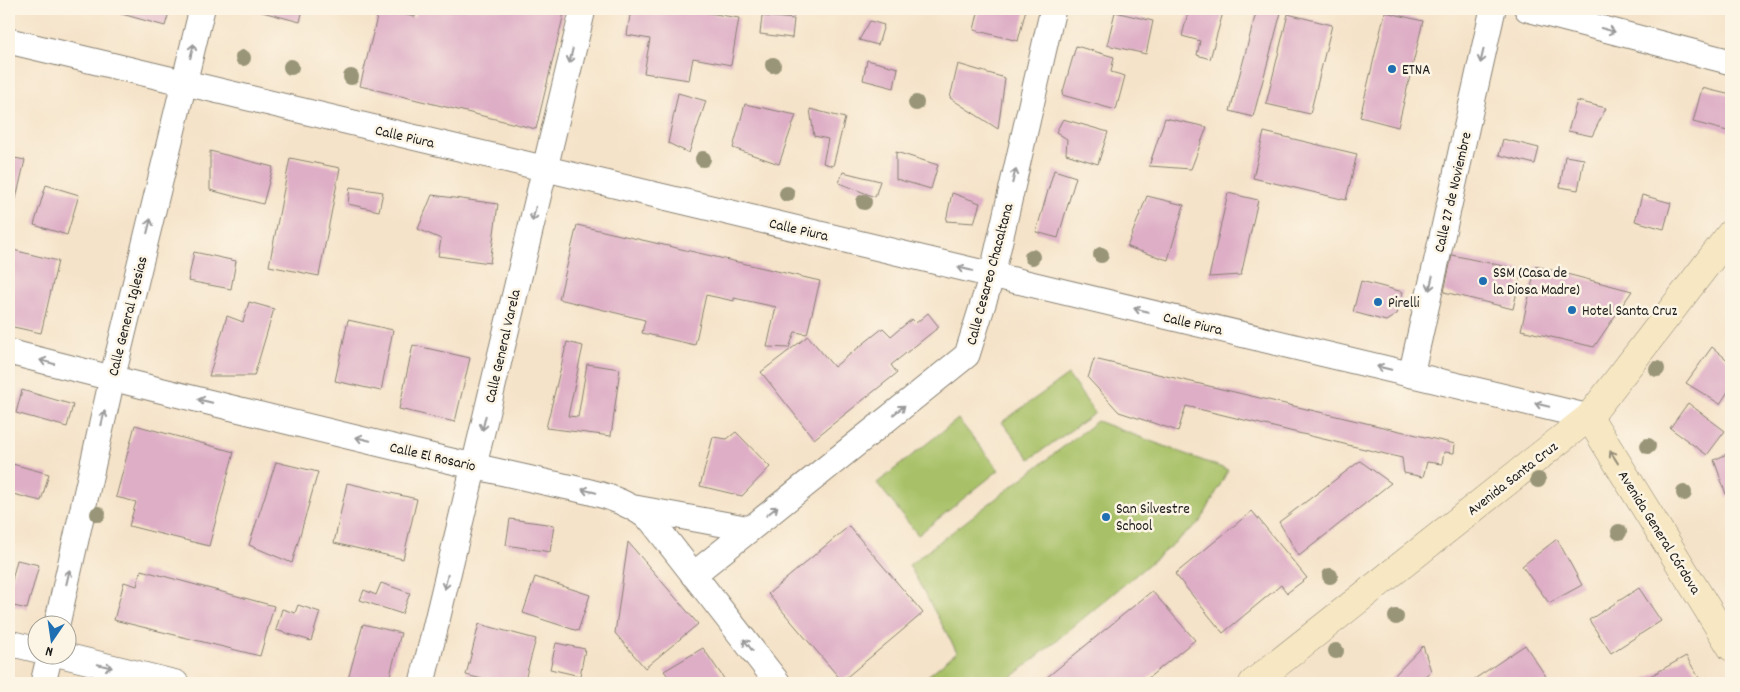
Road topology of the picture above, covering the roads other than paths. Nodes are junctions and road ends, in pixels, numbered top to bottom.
1 (202, 9) edge
2 (583, 9) edge
3 (1053, 9) edge
4 (1493, 9) edge
5 (1527, 9) edge
6 (9, 41) edge
7 (1731, 62) edge
8 (184, 83) junction
9 (545, 169) junction
10 (1731, 232) edge
11 (992, 275) junction
12 (9, 352) edge
13 (1411, 374) junction
14 (112, 379) junction
15 (1589, 417) junction
16 (474, 466) junction
17 (635, 508) junction
18 (750, 529) junction
19 (693, 575) junction
20 (59, 614) edge
21 (9, 643) edge
22 (28, 648) edge
23 (1731, 648) edge
24 (78, 659) edge
25 (48, 664) edge
26 (43, 683) edge
27 (176, 683) edge
28 (422, 683) edge
29 (778, 683) edge
30 (1253, 683) edge

8 -> 1 street, Calle General Iglesias
2 -> 9 street, Calle General Varela
11 -> 3 street, Calle Cesareo Chacaltana
4 -> 13 street, Calle 27 de Noviembre
5 -> 7 street
6 - 8 street, Calle Piura
8 - 9 street, Calle Piura
14 -> 8 street, Calle General Iglesias
11 -> 9 street, Calle Piura
9 -> 16 street, Calle General Varela
10 - 15 main road, Avenida Santa Cruz
13 -> 11 street, Calle Piura
18 -> 11 street, Calle Cesareo Chacaltana
14 -> 12 street, Calle El Rosario
15 -> 13 street, Calle Piura
16 -> 14 street, Calle El Rosario
20 -> 14 street, Calle General Iglesias
23 -> 15 main road, Avenida General Córdova
15 - 30 main road, Avenida Santa Cruz
17 -> 16 street, Calle El Rosario
16 -> 28 street, Calle General Varela
17 - 18 street
17 - 19 street, Calle El Rosario
18 - 19 street, Calle Cesareo Chacaltana
29 -> 19 street, Calle El Rosario
21 - 22 street
24 -> 27 street
25 - 26 street

